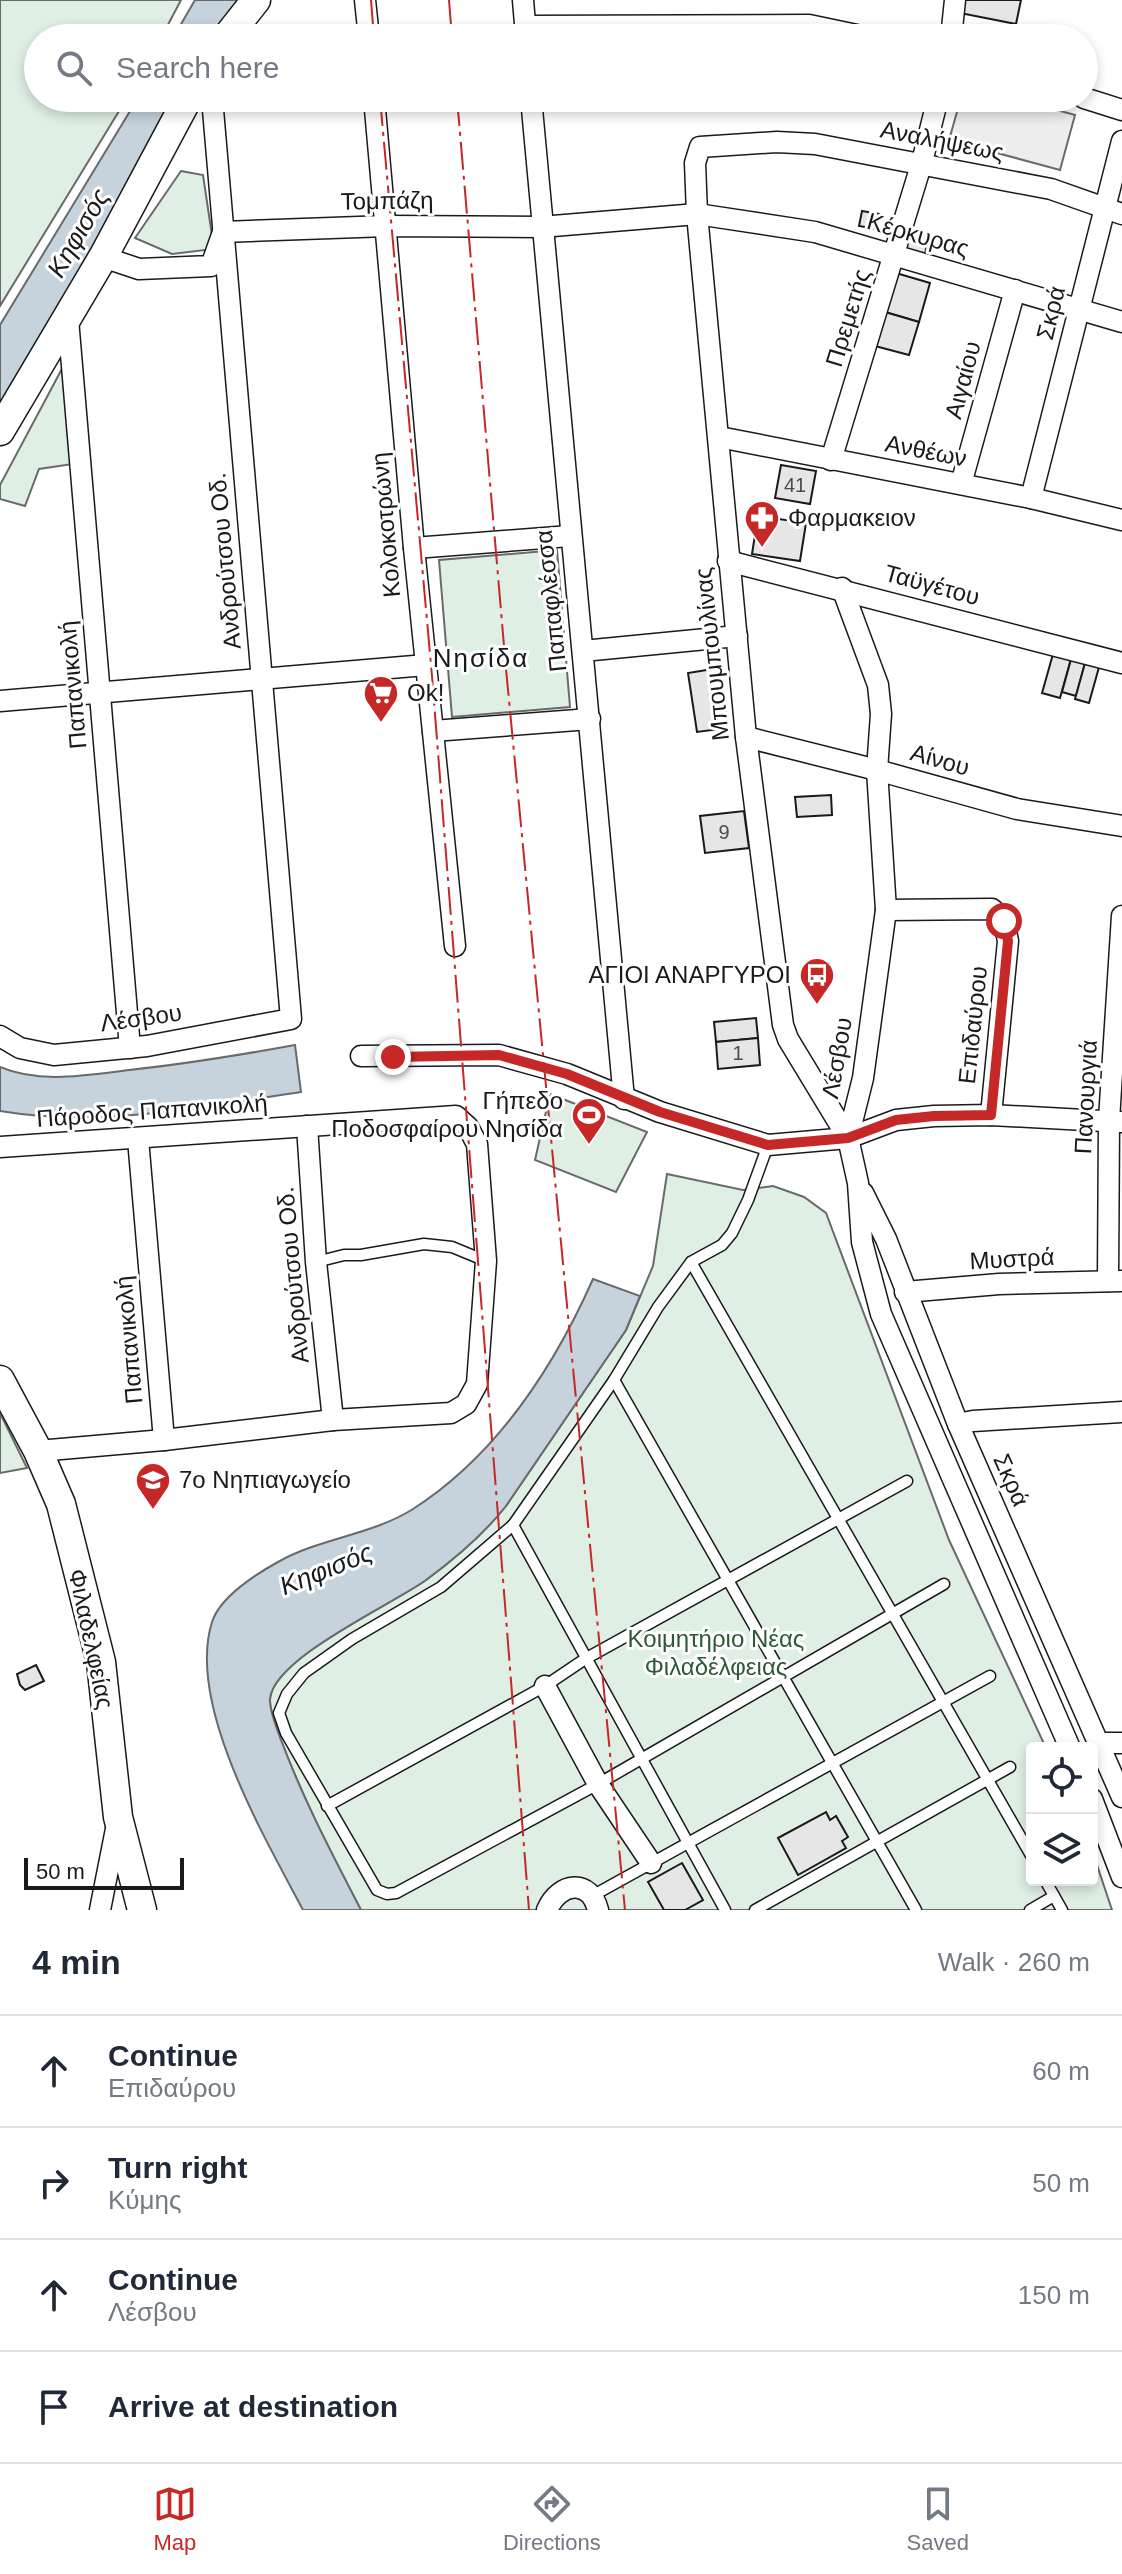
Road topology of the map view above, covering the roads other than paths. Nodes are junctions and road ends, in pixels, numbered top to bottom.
1 (256, 0) edge
2 (365, 0) edge
3 (523, 0) edge
4 (955, 0) edge
5 (237, 24) edge
6 (368, 24) edge
7 (525, 24) edge
8 (952, 24) edge
9 (1098, 102) edge
10 (1122, 110) edge
11 (181, 112) edge
12 (213, 112) edge
13 (375, 112) edge
14 (532, 112) edge
15 (934, 112) edge
16 (1122, 141) edge
17 (700, 147) joint
18 (922, 162) junction
19 (1114, 210) edge
20 (697, 214) junction
21 (387, 226) junction
22 (541, 227) junction
23 (223, 232) junction
24 (894, 255) junction
25 (103, 257) junction
26 (1015, 290) junction
27 (1079, 308) junction
28 (68, 319) junction
29 (1122, 322) edge
30 (0, 431) edge
31 (719, 437) junction
32 (831, 460) junction
33 (961, 484) junction
34 (1031, 498) junction
35 (1122, 520) edge
36 (570, 536) junction
37 (414, 548) junction
38 (728, 561) junction
39 (842, 588) junction
40 (737, 636) junction
41 (583, 651) junction
42 (1122, 663) edge
43 (426, 665) junction
44 (261, 679) junction
45 (99, 693) junction
46 (0, 701) edge
47 (590, 719) junction
48 (433, 731) junction
49 (746, 737) junction
50 (877, 770) junction
51 (1122, 826) edge
52 (886, 910) junction
53 (1122, 916) edge
54 (455, 946) dead end
55 (291, 1019) joint
56 (0, 1036) edge
57 (130, 1048) junction
58 (361, 1056) dead end
59 (624, 1099) junction
60 (991, 1115) junction
61 (1115, 1121) edge
62 (307, 1126) junction
63 (848, 1138) junction
64 (138, 1139) junction
65 (768, 1145) junction
66 (0, 1147) edge
67 (858, 1183) junction
68 (486, 1261) junction
69 (316, 1262) junction
70 (691, 1262) junction
71 (1115, 1281) edge
72 (905, 1292) junction
73 (0, 1380) edge
74 (614, 1380) junction
75 (1122, 1412) edge
76 (333, 1420) junction
77 (958, 1424) junction
78 (164, 1440) junction
79 (38, 1451) junction
80 (907, 1481) dead end
81 (838, 1519) junction
82 (513, 1525) junction
83 (728, 1580) junction
84 (944, 1584) dead end
85 (893, 1614) junction
86 (585, 1659) junction
87 (784, 1676) junction
88 (990, 1676) dead end
89 (545, 1686) junction
90 (943, 1702) junction
91 (1067, 1742) edge
92 (1098, 1742) edge
93 (1098, 1743) joint
94 (1122, 1743) edge
95 (641, 1758) junction
96 (833, 1765) junction
97 (1010, 1767) dead end
98 (988, 1780) junction
99 (598, 1784) junction
100 (1122, 1797) edge
101 (327, 1806) junction
102 (1098, 1814) edge
103 (118, 1817) junction
104 (688, 1843) junction
105 (875, 1843) junction
106 (1026, 1846) edge
107 (651, 1863) junction
108 (1122, 1877) edge
109 (1048, 1886) edge
110 (1054, 1896) junction
111 (595, 1903) edge
112 (100, 1910) edge
113 (142, 1910) edge
114 (547, 1910) edge
115 (725, 1910) edge
116 (755, 1910) edge
117 (916, 1910) edge
118 (1030, 1910) edge
119 (1062, 1910) edge

1 - 5 main road
2 - 6 street
3 - 7 street
4 - 8 street
9 - 10 street
11 - 25 main road
12 - 23 street, Ανδρούτσου Οδ.
13 - 21 street, Κολοκοτρώνη
14 - 22 street, Παπαφλέσσα
15 - 18 street, Πρεμετής
16 - 19 street, Σκρά
17 - 18 street, Αναλήψεως
17 - 20 street, Μπουμπουλίνας
18 - 19 street, Αναλήψεως
18 - 24 street, Πρεμετής
19 - 27 street, Σκρά
20 - 22 street, Τομπάζη
20 - 24 street, Κέρκυρας
20 - 31 street, Μπουμπουλίνας
21 - 22 street, Τομπάζη
21 - 23 street, Τομπάζη
21 - 37 street, Κολοκοτρώνη
22 - 36 street, Παπαφλέσσα
23 - 25 street
23 - 44 street, Ανδρούτσου Οδ.
24 - 26 street, Κέρκυρας
24 - 32 street, Πρεμετής
25 - 28 main road
26 - 27 street, Κέρκυρας
26 - 33 street, Αιγαίου
27 - 29 street, Κέρκυρας
27 - 34 street, Σκρά
28 - 30 main road
28 - 45 street, Παπανικολή
31 - 32 street, Ανθέων
31 - 38 street, Μπουμπουλίνας
32 - 33 street, Ανθέων
33 - 34 street, Ανθέων
34 - 35 street, Ανθέων
36 - 37 street
36 - 41 street, Παπαφλέσσα
37 - 43 street, Κολοκοτρώνη
38 - 39 street, Ταϋγέτου
38 - 40 street, Μπουμπουλίνας
39 - 42 street, Ταϋγέτου
39 - 50 street, Λέσβου
40 - 41 street
40 - 49 street, Μπουμπουλίνας
41 - 47 street, Παπαφλέσσα
43 - 44 street
43 - 48 street, Κολοκοτρώνη
44 - 45 street
44 - 55 street, Ανδρούτσου Οδ.
45 - 46 street
45 - 57 street, Παπανικολή
47 - 48 street
47 - 59 street, Παπαφλέσσα
48 - 54 street, Κολοκοτρώνη
49 - 50 street, Αίνου
49 - 63 street, Μπουμπουλίνας
50 - 51 street, Αίνου
50 - 52 street, Λέσβου
52 - 60 street, Επιδαύρου
52 - 63 street, Λέσβου
53 - 61 street, Πανουργιά
55 - 57 street, Λέσβου
56 - 57 street, Λέσβου
58 - 59 street
59 - 65 street
60 - 61 street
60 - 63 street
61 - 71 street, Πανουργιά
62 - 64 street, Πάροδος Παπανικολή
62 - 68 street, Πάροδος Παπανικολή
62 - 69 street, Ανδρούτσου Οδ.
63 - 65 street
63 - 67 street, Σκρά
64 - 66 street, Πάροδος Παπανικολή
64 - 78 street, Παπανικολή
65 - 70 lane
67 - 72 street, Σκρά
67 - 91 street, Σκρά
68 - 69 lane
68 - 76 street
69 - 76 street, Ανδρούτσου Οδ.
70 - 74 lane
70 - 81 lane
71 - 72 street, Μυστρά
72 - 77 street, Σκρά
73 - 79 main road, Φιλαδελφείας
74 - 82 lane
74 - 83 lane
75 - 77 street
76 - 78 street
77 - 92 street, Σκρά
78 - 79 street
79 - 103 main road, Φιλαδελφείας
80 - 81 lane
81 - 83 lane
81 - 85 lane
82 - 86 lane
82 - 101 lane
83 - 86 lane
83 - 87 lane
84 - 85 lane
85 - 87 lane
85 - 90 lane
86 - 89 lane
86 - 95 lane
87 - 95 lane
87 - 96 lane
88 - 90 lane
89 - 99 street
89 - 101 lane
90 - 96 lane
90 - 98 lane
93 - 94 street
93 - 100 street, Σκρά
95 - 99 lane
95 - 104 lane
96 - 104 lane
96 - 105 lane
97 - 98 lane
98 - 105 lane
98 - 106 lane
99 - 101 lane
99 - 107 street
102 - 108 street
103 - 112 street
103 - 113 main road, Φιλαδελφείας
104 - 107 lane
104 - 115 lane
105 - 116 lane
105 - 117 lane
107 - 111 lane
109 - 110 lane
110 - 118 lane
110 - 119 lane
111 - 114 street

